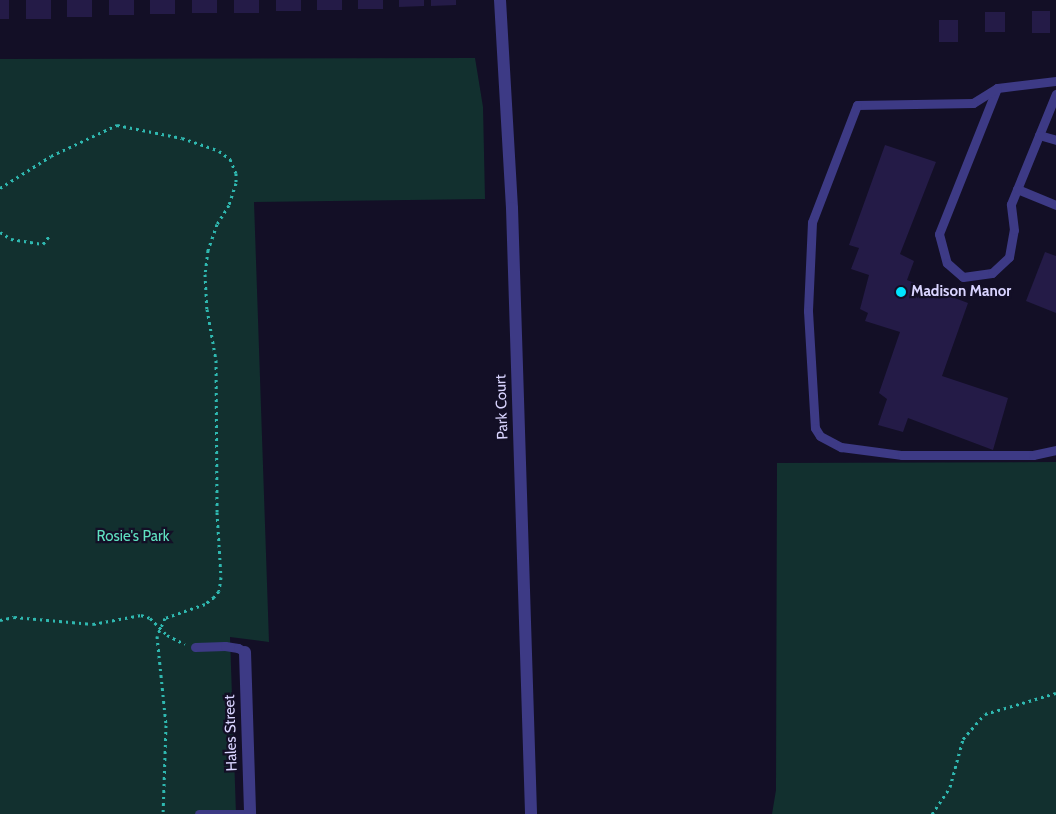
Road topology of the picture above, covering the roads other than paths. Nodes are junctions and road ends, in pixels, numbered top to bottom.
1 (500, 0) edge
2 (1056, 81) edge
3 (996, 88) junction
4 (1056, 94) edge
5 (1039, 135) junction
6 (1056, 140) edge
7 (1017, 189) junction
8 (1056, 204) edge
9 (1056, 450) edge
10 (195, 647) road end
11 (244, 652) joint
12 (199, 814) edge
13 (250, 814) edge
14 (531, 814) edge

1 - 14 street, Park Court
2 - 3 lane
3 - 7 lane
3 - 9 lane
4 - 5 lane
5 - 6 lane
5 - 7 lane
7 - 8 lane
10 - 11 lane
11 - 13 street, Hales Street
12 - 13 lane

